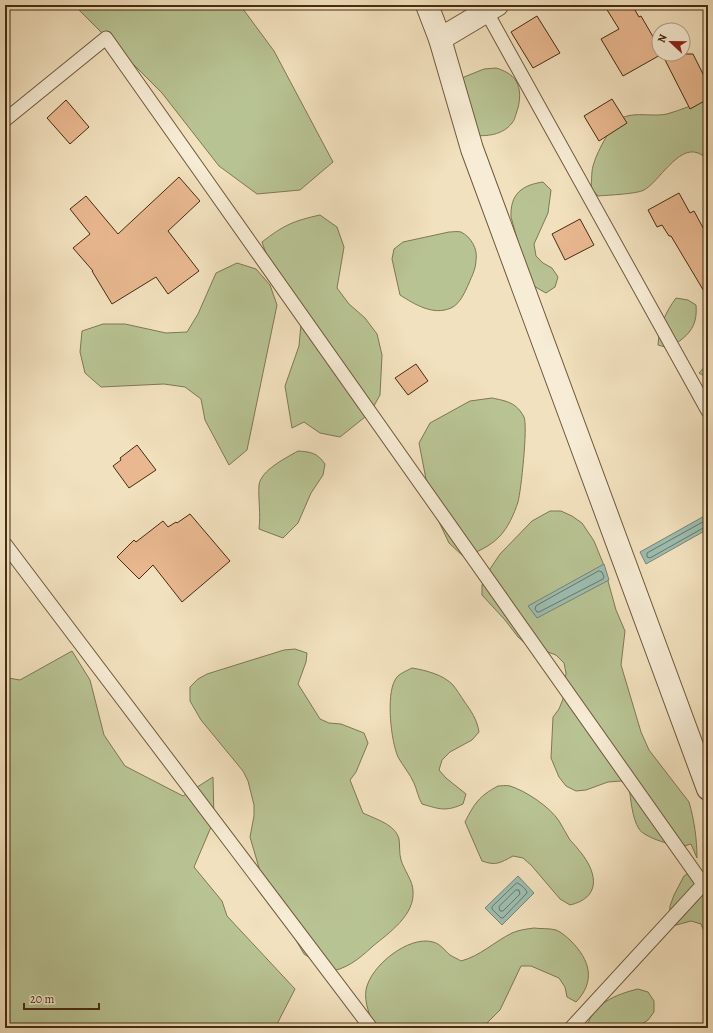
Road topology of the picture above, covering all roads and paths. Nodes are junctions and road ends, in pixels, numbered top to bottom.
1 (428, 5) edge
2 (492, 8) edge
3 (440, 39) junction
4 (5, 120) edge
5 (708, 411) edge
6 (5, 544) edge
7 (708, 789) edge
8 (705, 881) edge
9 (370, 1028) edge
10 (570, 1028) edge

1 - 3 street
2 - 3 street
2 - 5 lane
3 - 7 street
4 - 8 lane
6 - 9 lane
8 - 10 lane

